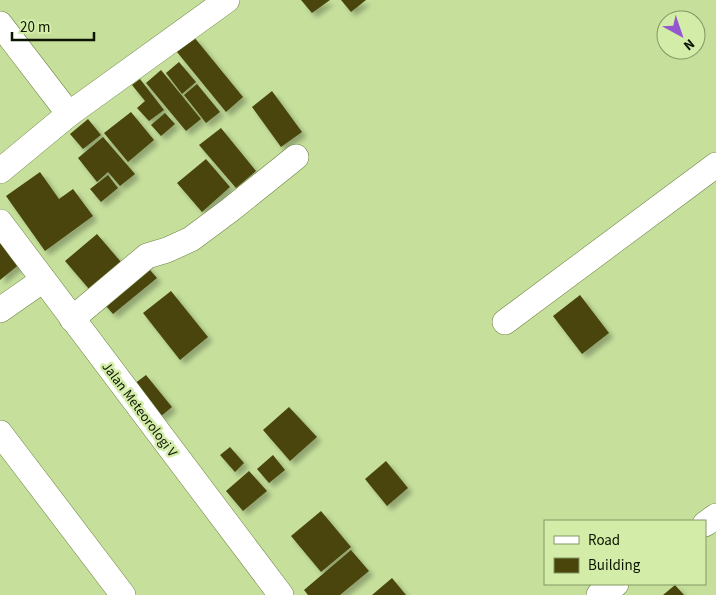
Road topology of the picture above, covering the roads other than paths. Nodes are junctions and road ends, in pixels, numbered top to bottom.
1 (227, 0) edge
2 (0, 24) edge
3 (69, 114) junction
4 (296, 157) dead end
5 (716, 164) edge
6 (0, 171) edge
7 (0, 222) edge
8 (43, 280) junction
9 (0, 310) edge
10 (72, 319) junction
11 (505, 322) dead end
12 (0, 433) edge
13 (614, 585) edge
14 (123, 595) edge
15 (281, 595) edge
16 (599, 595) edge

1 - 3 street
2 - 3 street
3 - 6 street
4 - 10 street
5 - 11 street
7 - 8 street, Jalan Meteorologi V
8 - 9 street
8 - 10 street, Jalan Meteorologi V
10 - 15 street, Jalan Meteorologi V
12 - 14 street
13 - 16 street

